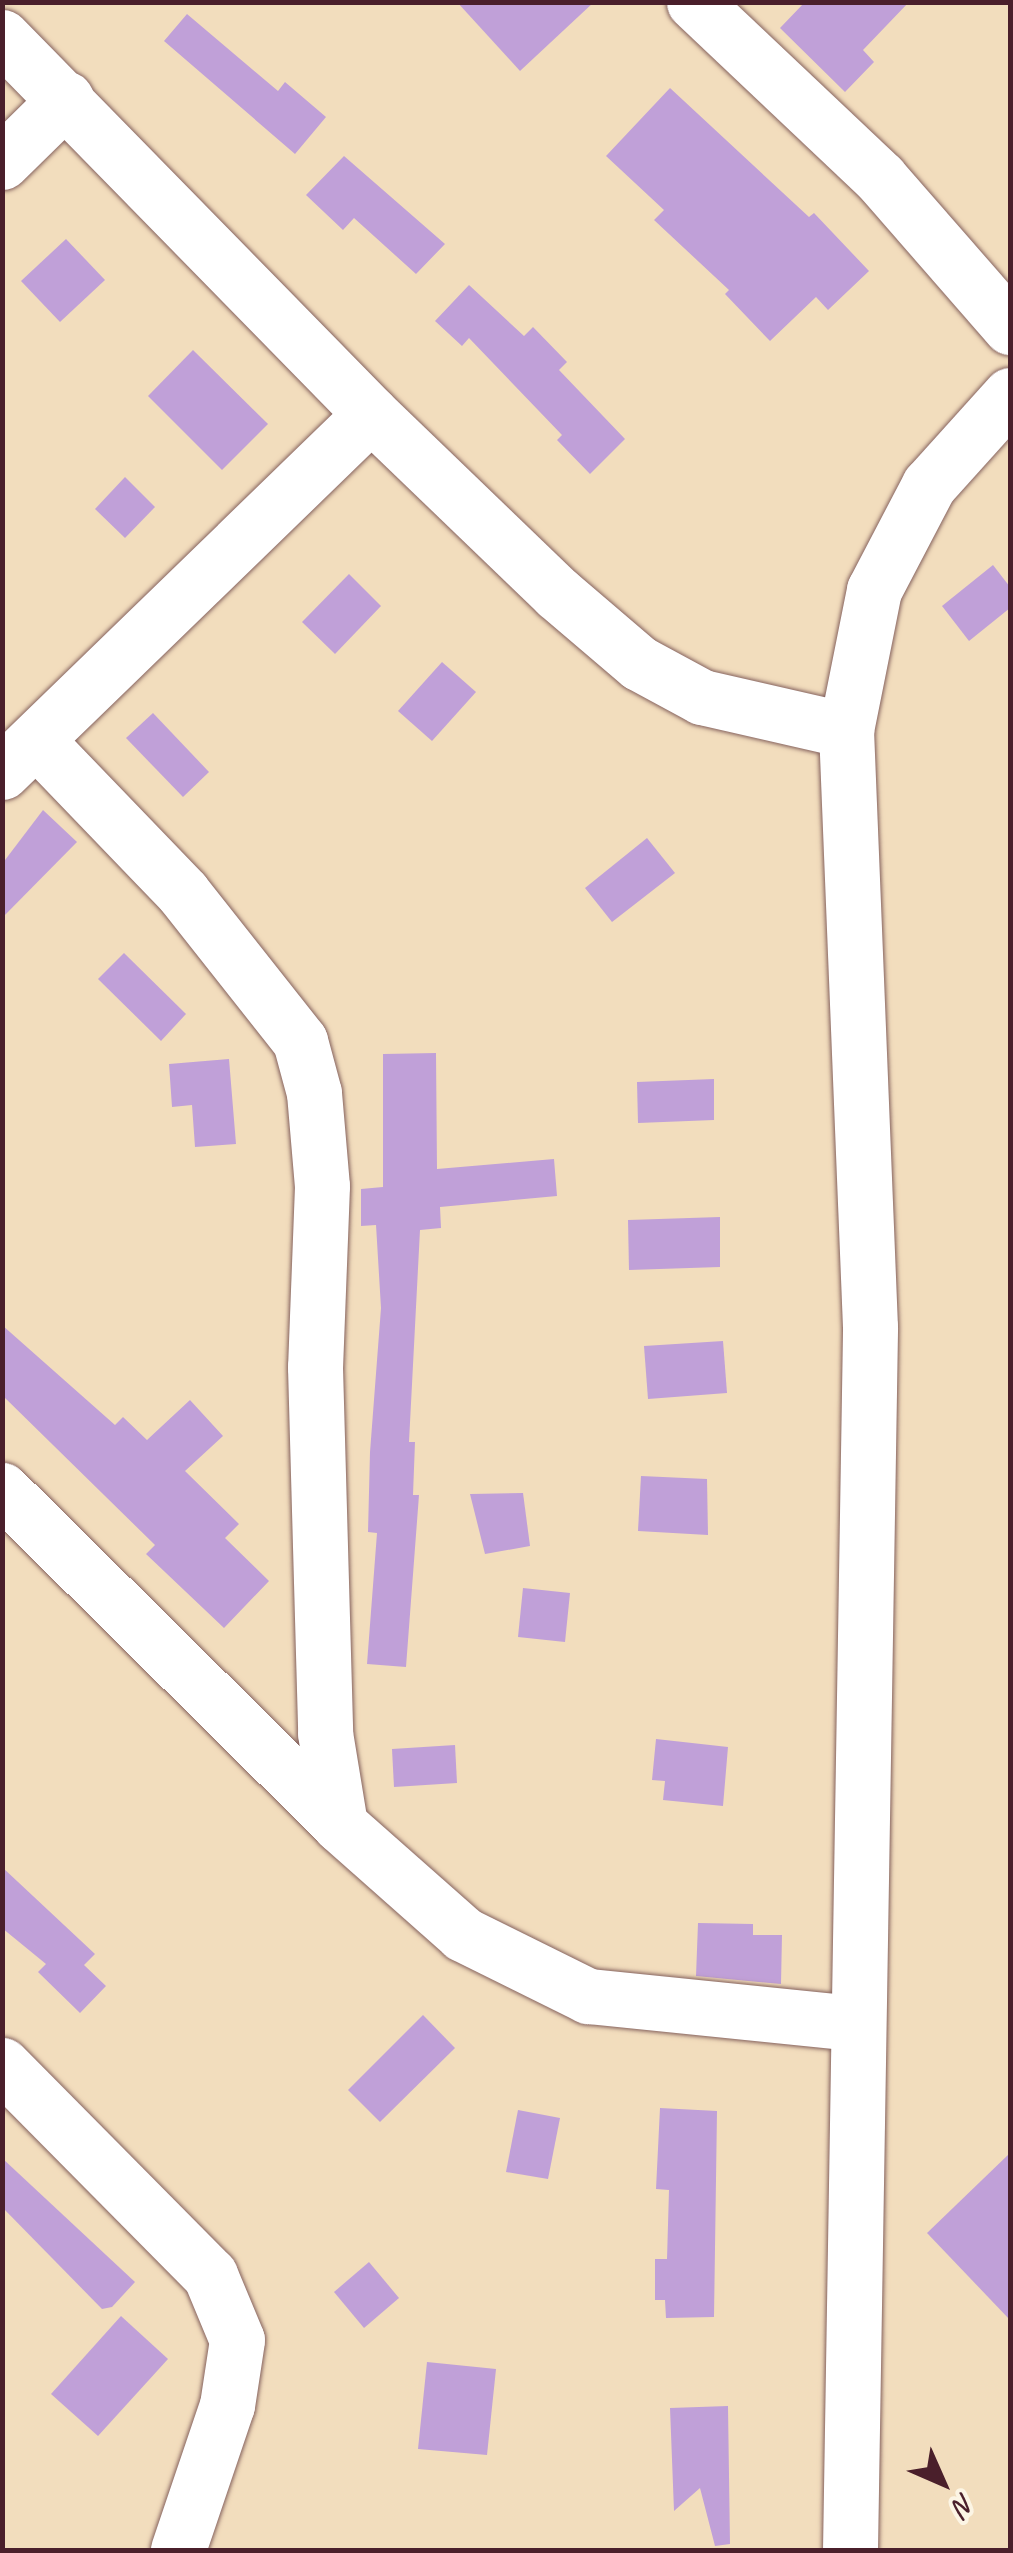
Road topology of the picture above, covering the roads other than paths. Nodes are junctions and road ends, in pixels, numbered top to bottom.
1 (694, 2) edge
2 (2, 36) edge
3 (66, 99) junction
4 (2, 162) edge
5 (1010, 328) edge
6 (1010, 395) edge
7 (371, 414) junction
8 (846, 730) junction
9 (20, 756) edge
10 (2, 1490) edge
11 (340, 1825) junction
12 (856, 2024) junction
13 (2, 2065) edge
14 (178, 2550) edge
15 (850, 2550) edge

1 - 5 street
2 - 3 street
3 - 4 street
3 - 7 street
6 - 8 street
7 - 8 street
7 - 9 street
8 - 12 street
9 - 11 street
10 - 11 street
11 - 12 street
12 - 15 street
13 - 14 street

